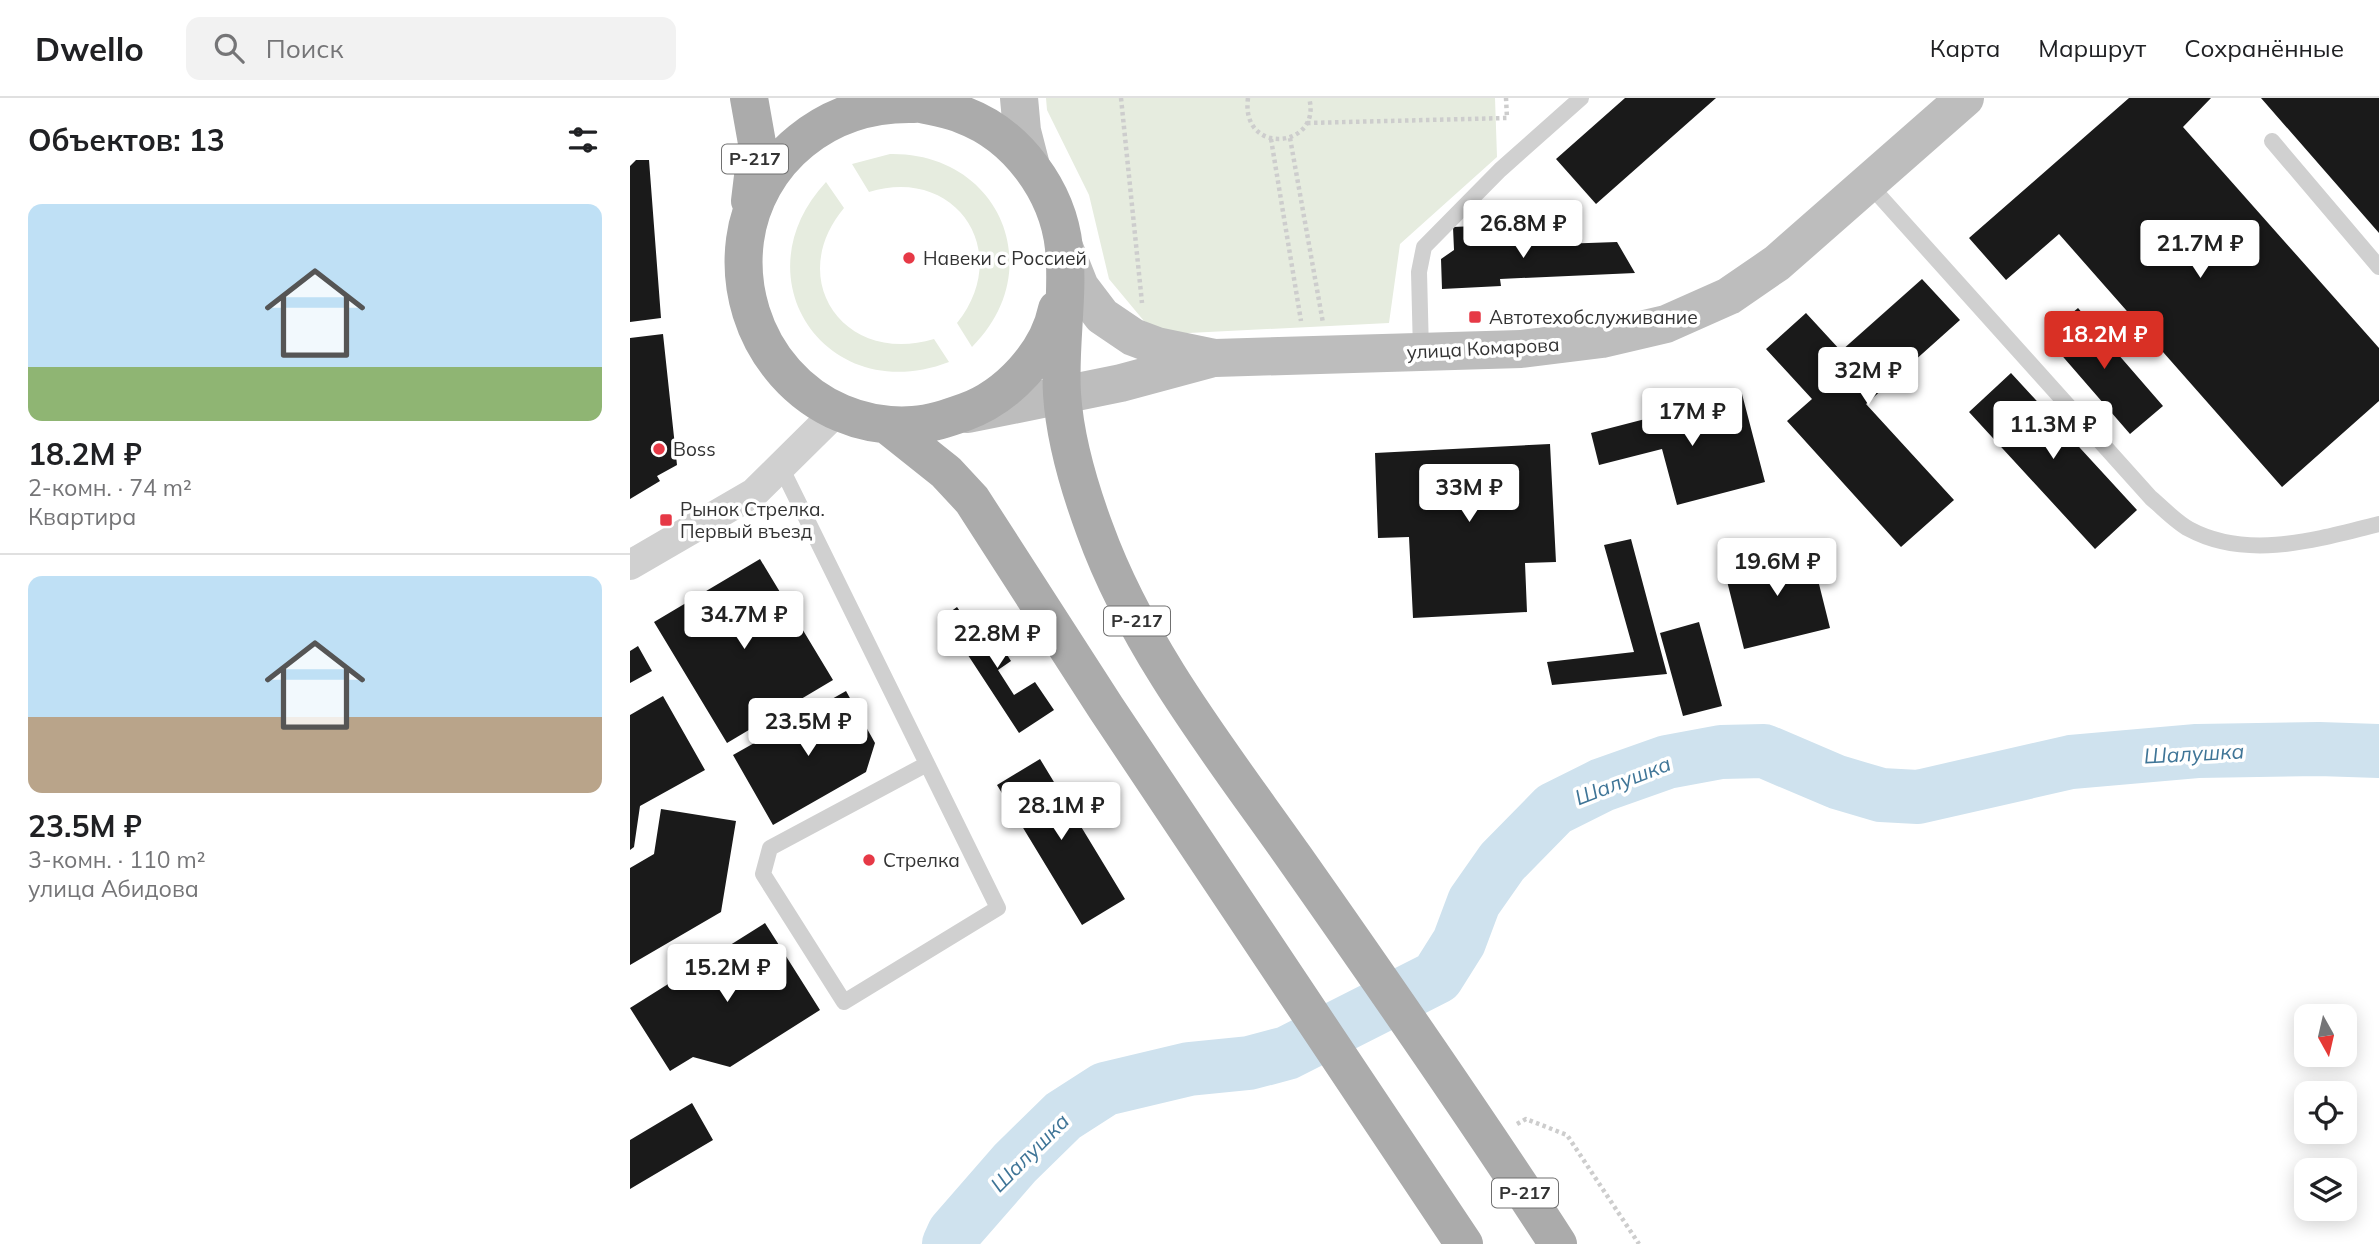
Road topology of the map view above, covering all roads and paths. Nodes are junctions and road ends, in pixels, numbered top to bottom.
1 (749, 98) edge
2 (847, 98) edge
3 (1019, 98) edge
4 (1121, 98) edge
5 (1248, 98) edge
6 (1309, 98) edge
7 (1506, 98) edge
8 (1581, 98) edge
9 (1965, 98) edge
10 (906, 101) edge
11 (1307, 123) junction
12 (818, 128) junction
13 (1290, 138) junction
14 (1271, 139) junction
15 (2272, 142) dead end
16 (1031, 166) junction
17 (1868, 183) junction
18 (748, 220) junction
19 (1064, 263) junction
20 (2379, 267) edge
21 (1142, 309) dead end
22 (1312, 326) dead end
23 (1302, 327) dead end
24 (1421, 352) junction
25 (1215, 358) junction
26 (1062, 394) junction
27 (837, 411) junction
28 (938, 422) junction
29 (887, 425) junction
30 (781, 467) junction
31 (2379, 524) edge
32 (630, 565) edge
33 (927, 764) junction
34 (1502, 1135) junction
35 (1464, 1244) edge
36 (1558, 1244) edge
37 (1639, 1244) edge

1 - 18 main road, Р-217
2 - 12 main road
3 - 16 main road
4 - 21 path
5 - 14 path
6 - 11 path
7 - 11 path
8 - 24 lane
9 - 17 main road, улица Комарова
10 - 12 main road, Р-217
10 - 16 main road, Р-217
11 - 13 path
12 - 18 main road, Р-217
13 - 14 path
13 - 22 path
14 - 23 path
15 - 20 lane
16 - 19 main road, Р-217
17 - 24 main road, улица Комарова
17 - 31 lane
18 - 27 main road, Р-217
19 - 25 main road
19 - 26 main road
19 - 28 main road, Р-217
24 - 25 main road, улица Комарова
25 - 26 main road
26 - 28 main road
26 - 34 main road, Р-217
27 - 29 main road, Р-217
27 - 30 street
28 - 29 main road
29 - 35 main road, Р-217
30 - 32 street
30 - 33 lane
33 - 33 lane
34 - 36 main road, Р-217
34 - 37 path

